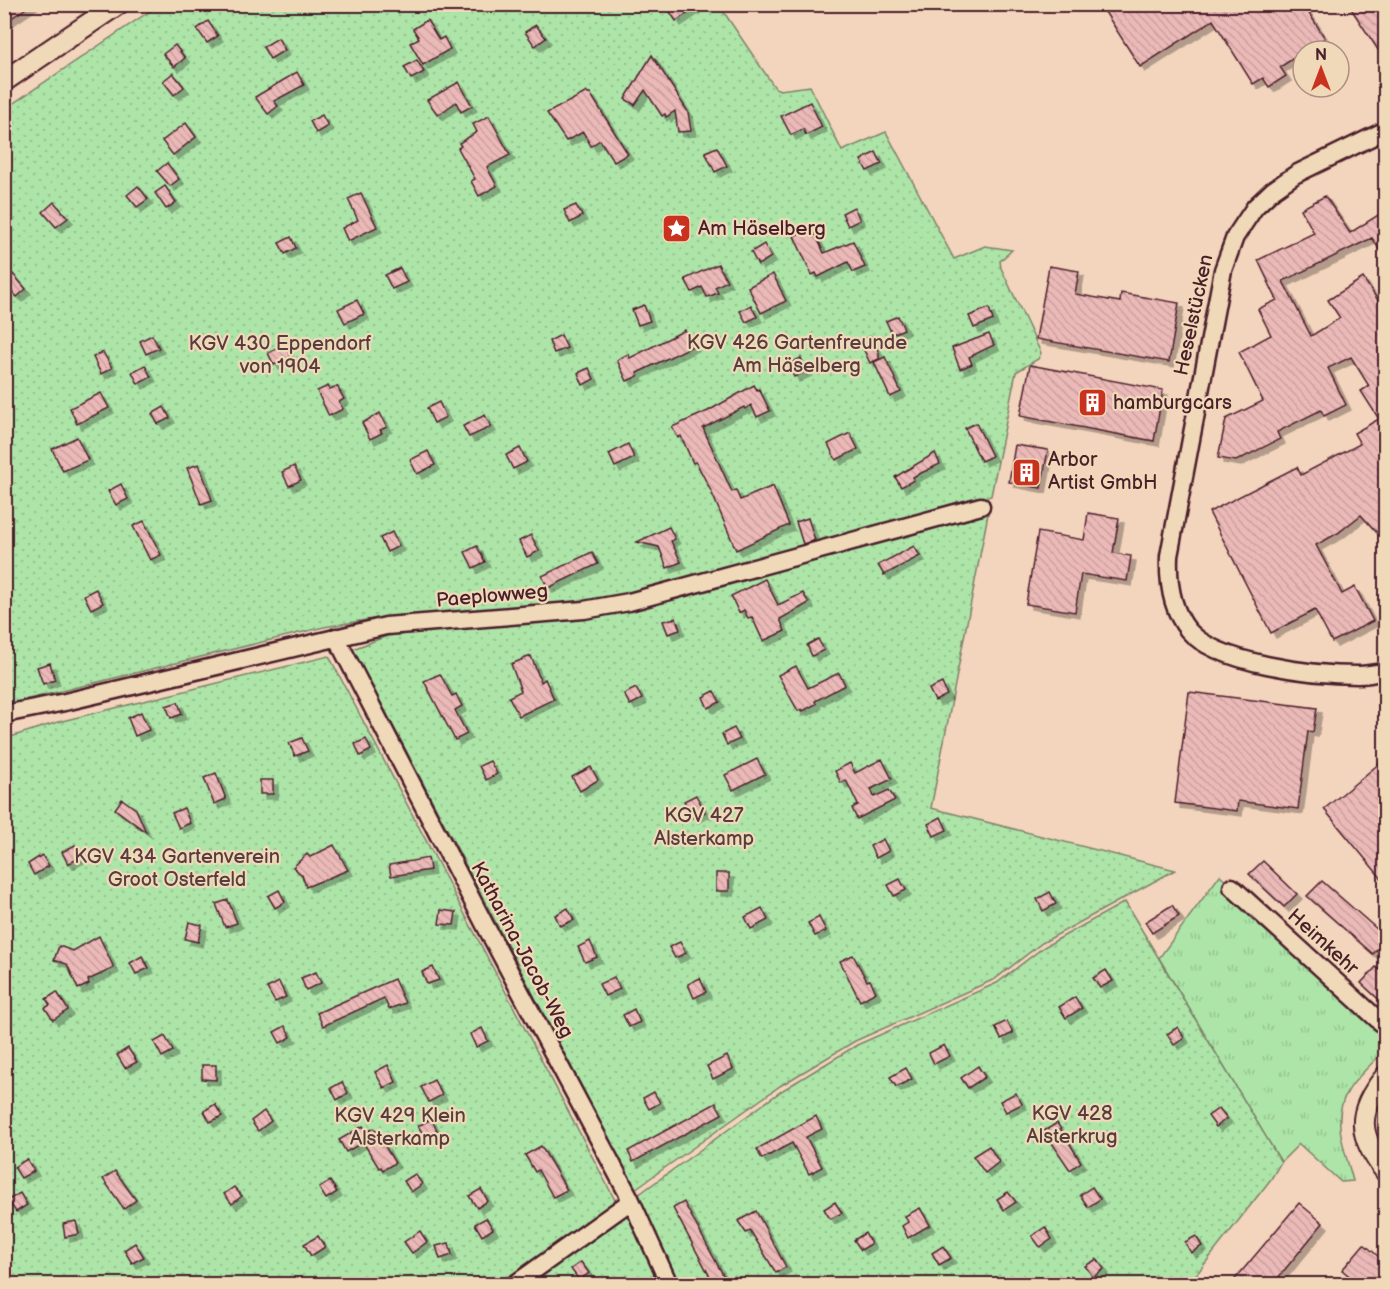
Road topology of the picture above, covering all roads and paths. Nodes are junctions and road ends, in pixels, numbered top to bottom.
1 (118, 4) edge
2 (4, 81) edge
3 (1386, 130) edge
4 (981, 507) dead end
5 (336, 637) junction
6 (1386, 671) edge
7 (6, 713) edge
8 (1232, 887) dead end
9 (1386, 1027) edge
10 (1386, 1076) edge
11 (1386, 1172) edge
12 (631, 1201) junction
13 (515, 1284) edge
14 (669, 1284) edge

1 - 2 street
3 - 6 street, Heselstücken
4 - 5 street, Paeplowweg
5 - 7 street, Paeplowweg
5 - 12 street, Katharina-Jacob-Weg
8 - 9 street, Heimkehr
10 - 11 street
12 - 13 street
12 - 14 street, Katharina-Jacob-Weg

